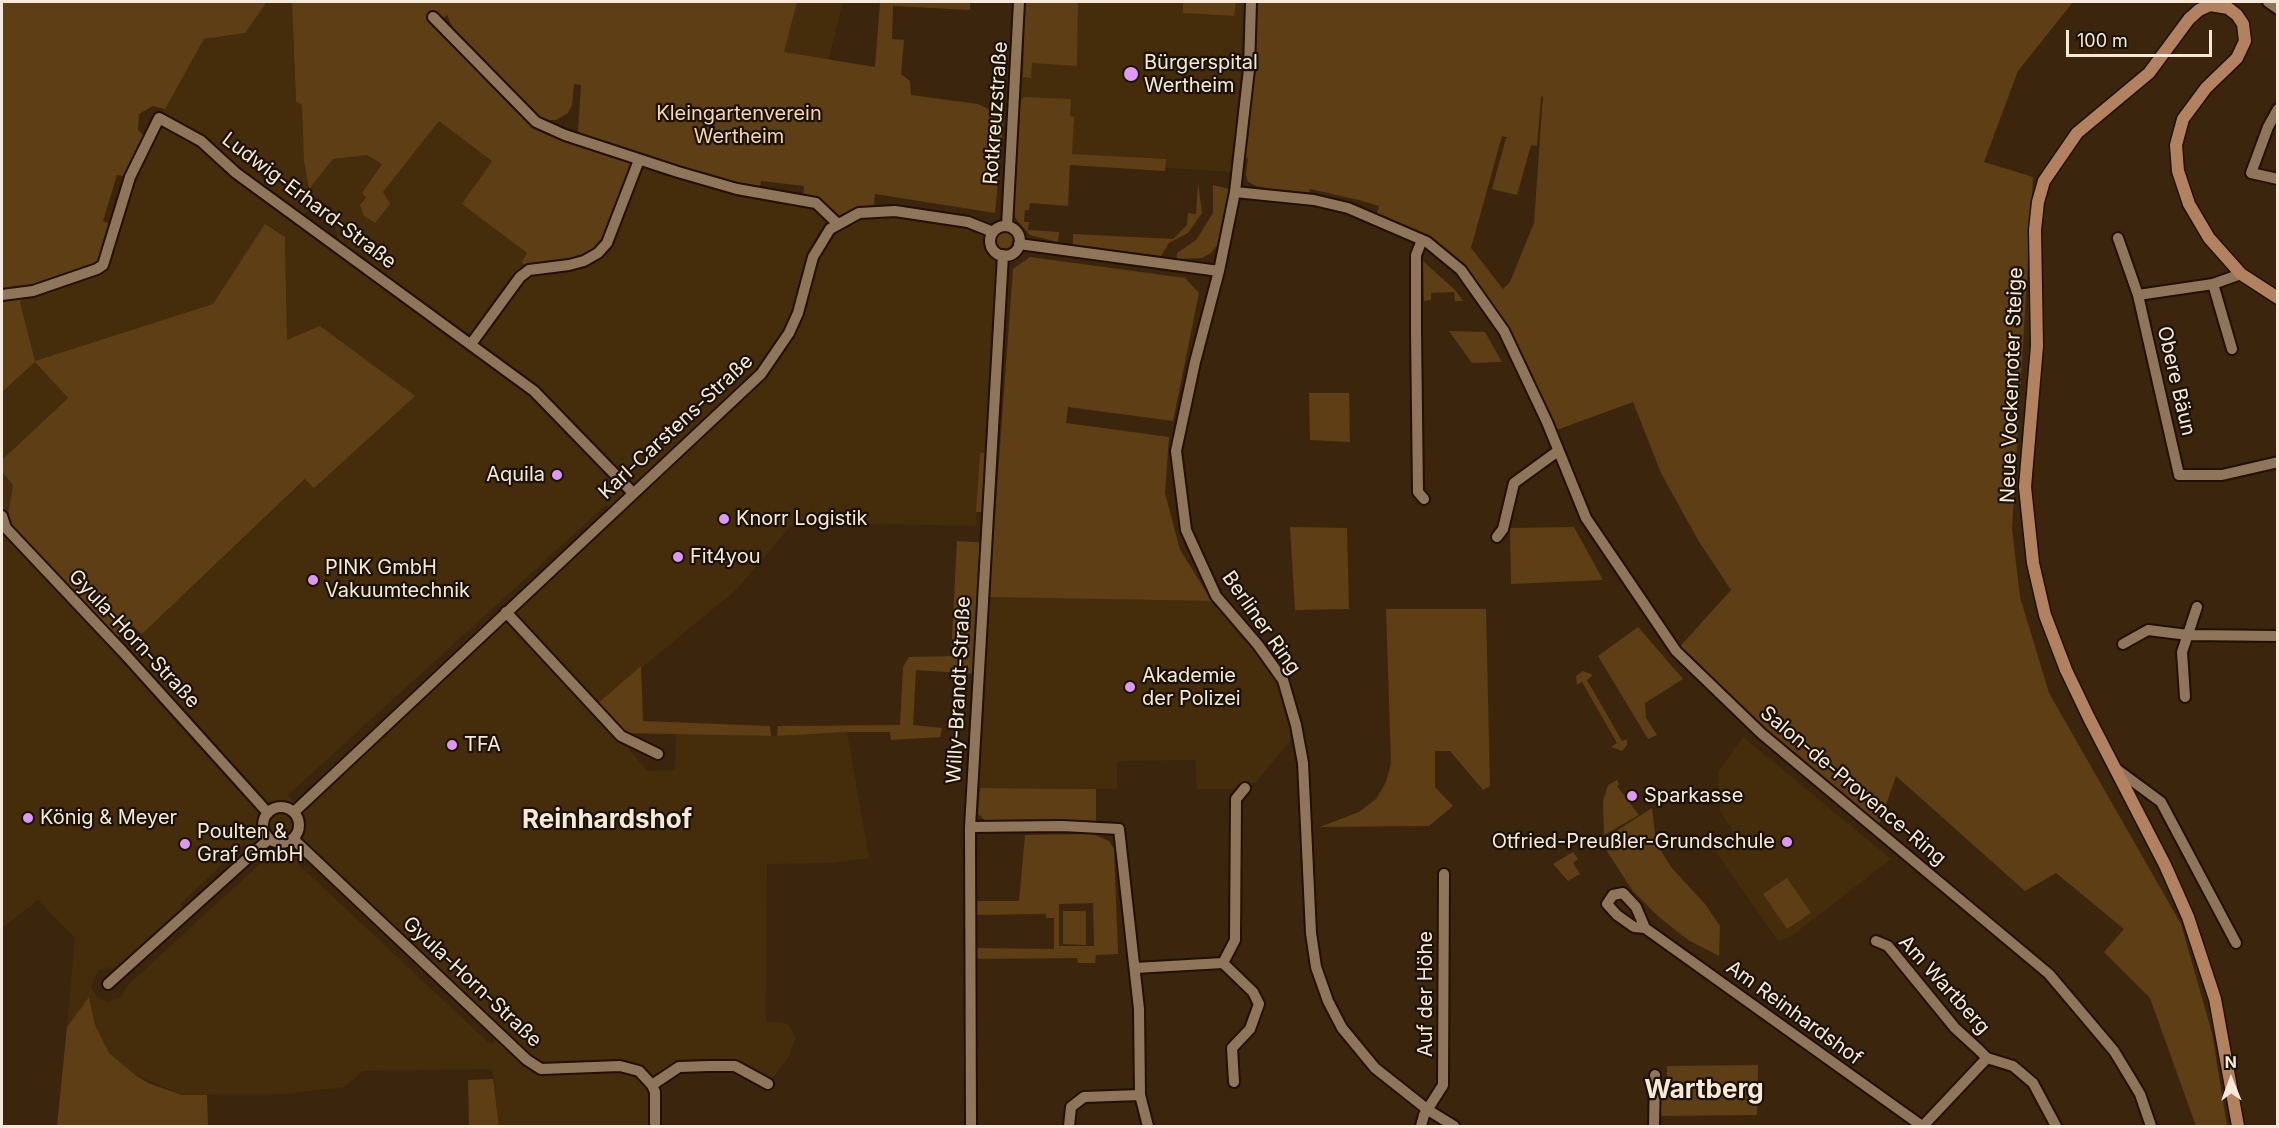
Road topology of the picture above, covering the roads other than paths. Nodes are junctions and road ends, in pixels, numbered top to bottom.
1 (1019, 2) edge
2 (1251, 2) edge
3 (2268, 2) edge
4 (2222, 4) edge
5 (2277, 9) edge
6 (433, 17) dead end
7 (2277, 109) edge
8 (639, 160) junction
9 (2277, 178) edge
10 (1235, 192) junction
11 (838, 224) junction
12 (1007, 226) junction
13 (993, 232) junction
14 (2118, 238) dead end
15 (1422, 240) junction
16 (1019, 244) junction
17 (1003, 255) junction
18 (1219, 271) junction
19 (2241, 274) junction
20 (2213, 284) junction
21 (2, 295) edge
22 (2138, 295) junction
23 (2277, 298) edge
24 (471, 344) junction
25 (2232, 350) dead end
26 (1558, 451) junction
27 (2277, 462) edge
28 (633, 493) junction
29 (1424, 498) dead end
30 (2, 516) edge
31 (1497, 537) dead end
32 (2197, 607) dead end
33 (506, 612) junction
34 (2188, 635) junction
35 (2277, 636) edge
36 (2123, 644) dead end
37 (2185, 697) dead end
38 (658, 754) dead end
39 (2113, 766) junction
40 (1245, 788) dead end
41 (294, 812) junction
42 (268, 813) junction
43 (970, 827) junction
44 (268, 839) junction
45 (293, 839) junction
46 (1444, 874) dead end
47 (1645, 928) dead end
48 (1876, 940) dead end
49 (2236, 943) dead end
50 (1223, 963) junction
51 (1135, 968) junction
52 (108, 984) dead end
53 (1987, 1058) junction
54 (1654, 1075) dead end
55 (1233, 1082) dead end
56 (768, 1084) dead end
57 (652, 1085) junction
58 (1140, 1095) junction
59 (1428, 1110) junction
60 (655, 1126) edge
61 (971, 1126) edge
62 (1069, 1126) edge
63 (1148, 1126) edge
64 (1421, 1126) edge
65 (1454, 1126) edge
66 (1654, 1126) edge
67 (1922, 1126) edge
68 (2056, 1126) edge
69 (2151, 1126) edge
70 (2238, 1126) edge

1 - 12 street, Rotkreuzstraße
2 - 10 street, Berliner Ring
3 - 5 street
4 - 19 main road, Neue Vockenroter Steige
4 - 39 main road, Neue Vockenroter Steige
6 - 8 street
7 - 9 street
8 - 11 street
8 - 24 street
10 - 15 street, Salon-de-Provence-Ring
10 - 18 street, Berliner Ring
11 - 13 street, Karl-Carstens-Straße
11 - 28 street, Karl-Carstens-Straße
12 - 13 street
12 - 16 street
13 - 17 street
14 - 22 street, Obere Bäun
15 - 26 street, Salon-de-Provence-Ring
15 - 29 street
16 - 17 street
16 - 18 street
17 - 43 street, Willy-Brandt-Straße
18 - 59 street, Berliner Ring
19 - 20 street
19 - 23 main road, Neue Vockenroter Steige
20 - 22 street
20 - 25 street
21 - 24 street, Ludwig-Erhard-Straße
22 - 27 street, Obere Bäun
24 - 28 street, Ludwig-Erhard-Straße
26 - 31 street
26 - 69 street, Salon-de-Provence-Ring
28 - 33 street, Karl-Carstens-Straße
30 - 42 street, Gyula-Horn-Straße
32 - 34 street
33 - 38 street
33 - 41 street, Karl-Carstens-Straße
34 - 35 street
34 - 36 street
34 - 37 street
39 - 49 street, Neue Vockenroter Steige
39 - 70 main road, Neue Vockenroter Steige
40 - 50 street
41 - 42 street
41 - 45 street
42 - 44 street
43 - 51 street
43 - 61 street, Willy-Brandt-Straße
44 - 45 street
44 - 52 street
45 - 57 street, Gyula-Horn-Straße
46 - 59 street, Auf der Höhe
47 - 67 street, Am Reinhardshof
48 - 53 street, Am Wartberg
50 - 51 street
50 - 55 street
51 - 58 street
53 - 67 street, Am Reinhardshof
53 - 68 street, Am Wartberg
54 - 66 street
56 - 57 street
57 - 60 street
58 - 62 street
58 - 63 street
59 - 64 street, Auf der Höhe
59 - 65 street, Berliner Ring

